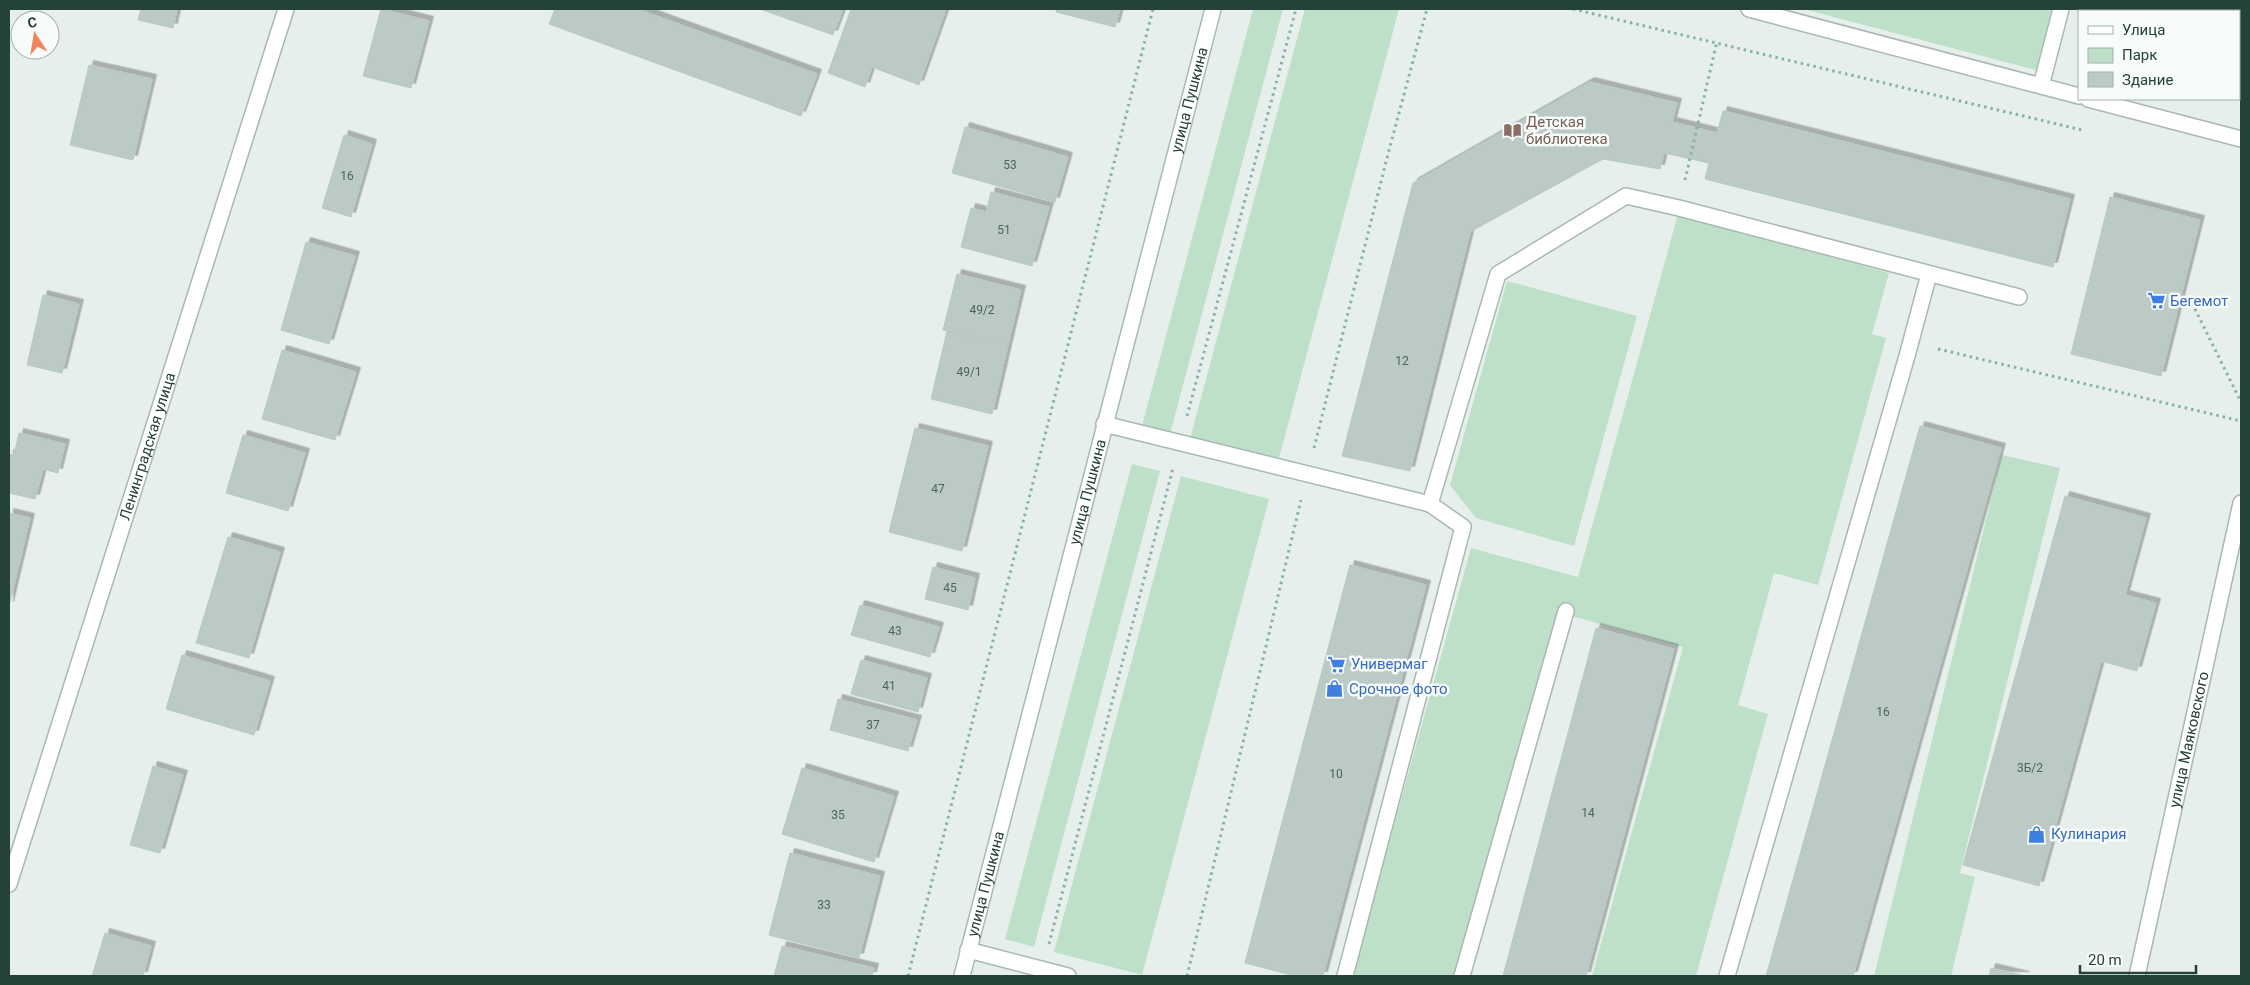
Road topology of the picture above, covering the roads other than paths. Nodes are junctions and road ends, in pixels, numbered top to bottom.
1 (286, 9) edge
2 (1213, 9) edge
3 (1749, 9) edge
4 (2061, 9) edge
5 (2041, 86) junction
6 (2078, 96) edge
7 (2092, 100) edge
8 (2241, 139) edge
9 (1929, 274) junction
10 (2019, 297) dead end
11 (1104, 424) junction
12 (2241, 503) edge
13 (1430, 504) junction
14 (1566, 611) dead end
15 (9, 884) edge
16 (968, 950) junction
17 (962, 976) edge
18 (1068, 976) edge
19 (1345, 976) edge
20 (1462, 976) edge
21 (1727, 976) edge
22 (2137, 976) edge

1 - 15 street, Ленинградская улица
2 - 11 street, улица Пушкина
3 - 5 street
4 - 5 street
5 - 6 street
7 - 8 street
9 - 10 street
9 - 13 street
9 - 21 street
11 - 13 street
11 - 16 street, улица Пушкина
12 - 22 street, улица Маяковского
13 - 19 street
14 - 20 street
16 - 17 street, улица Пушкина
16 - 18 street

